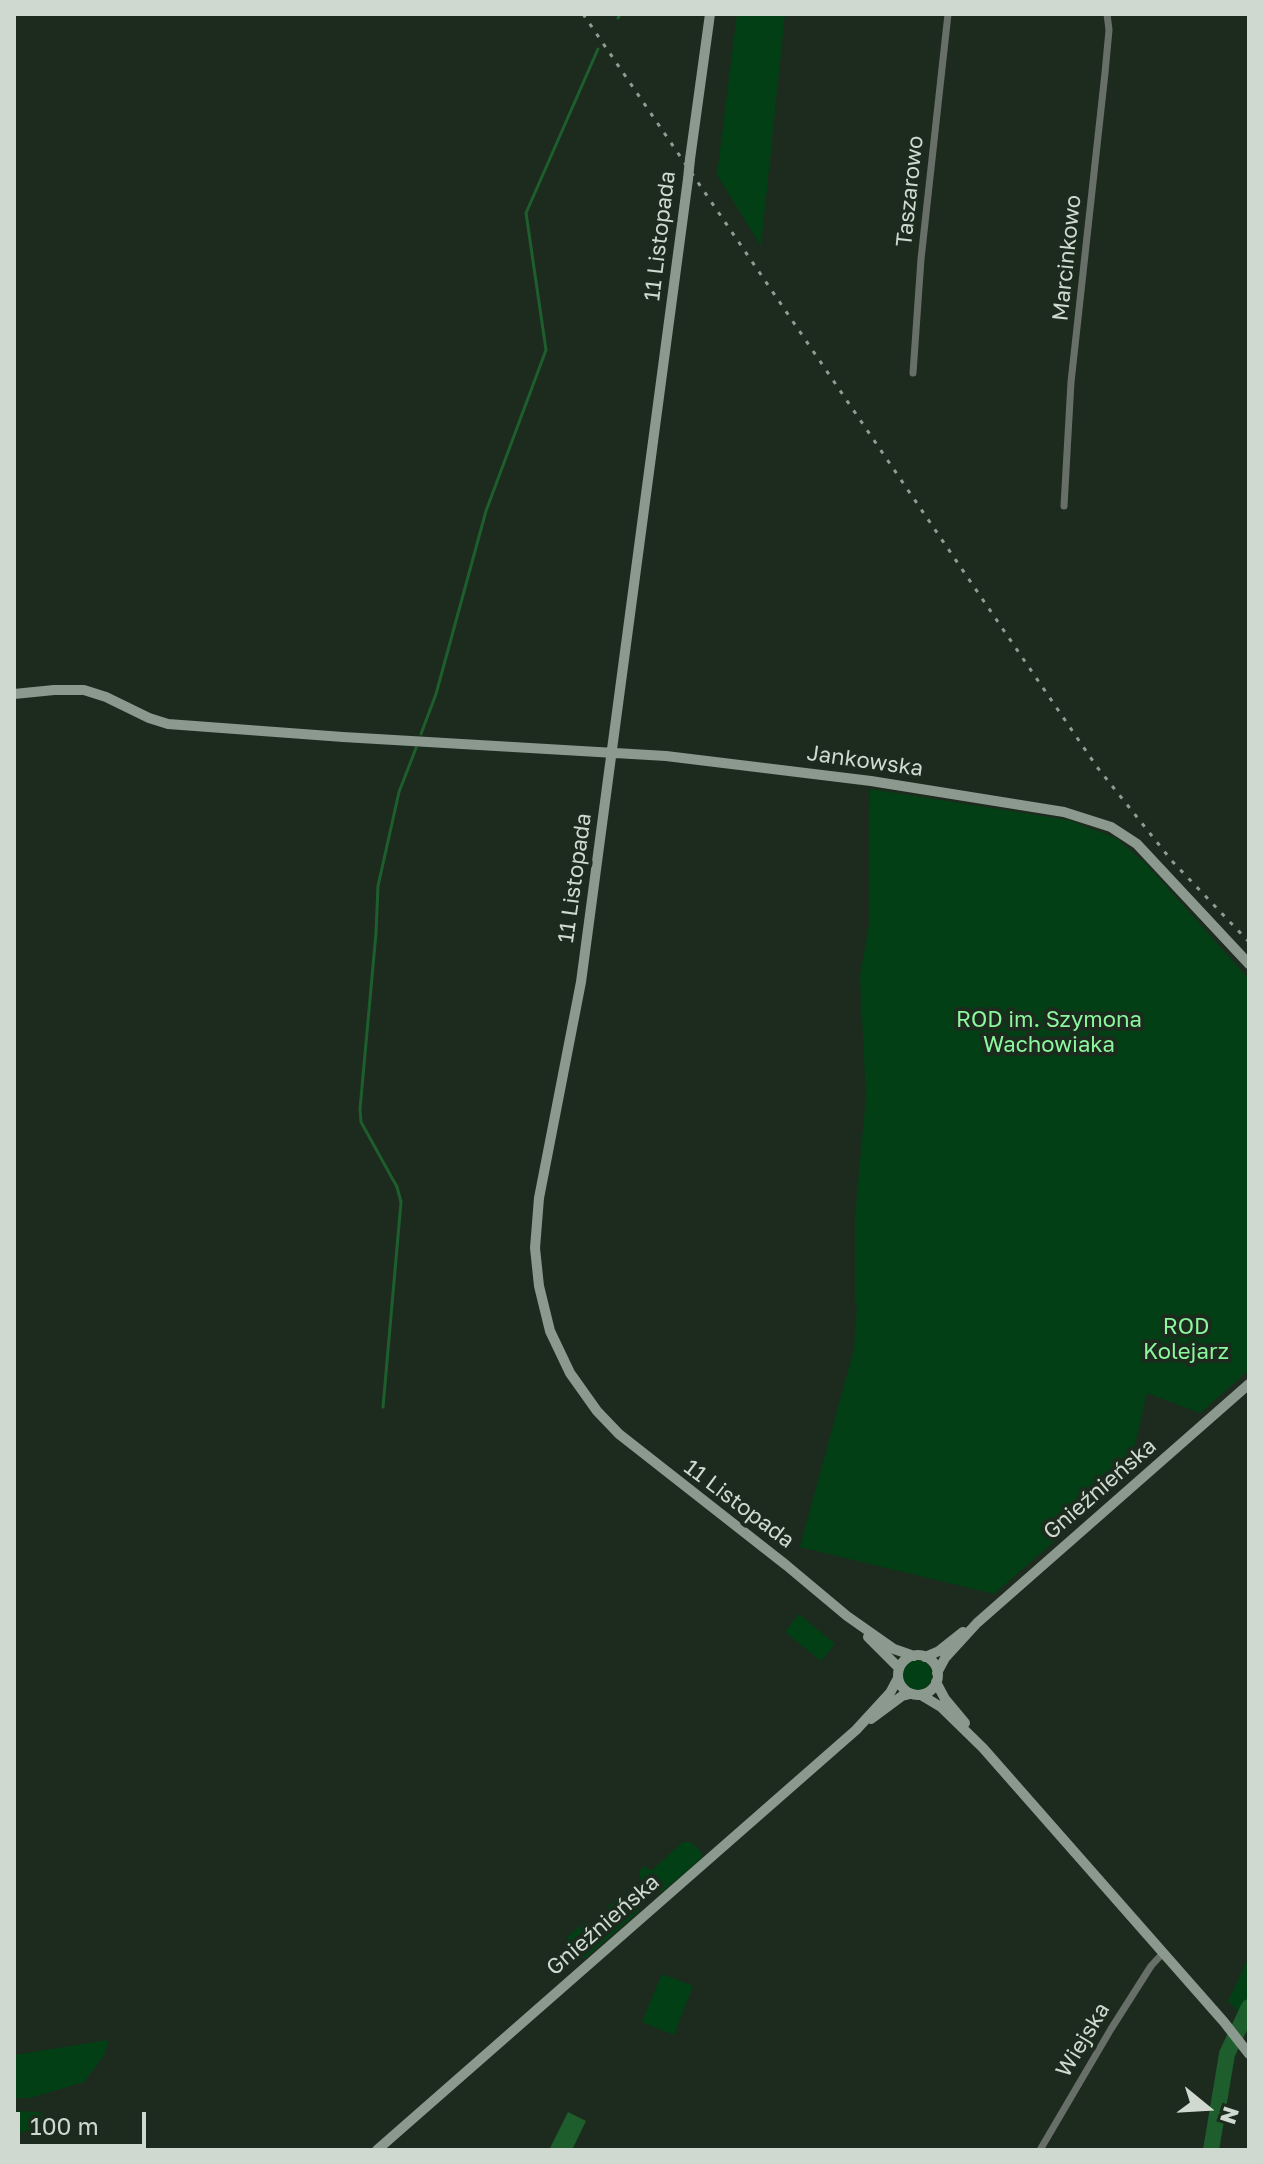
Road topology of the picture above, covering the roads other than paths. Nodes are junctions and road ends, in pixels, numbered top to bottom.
1 (710, 14) edge
2 (948, 14) edge
3 (1107, 14) edge
4 (913, 373) dead end
5 (1064, 506) dead end
6 (14, 694) edge
7 (612, 753) junction
8 (1249, 964) edge
9 (1249, 1384) edge
10 (847, 1616) junction
11 (977, 1623) junction
12 (920, 1656) junction
13 (899, 1673) junction
14 (937, 1677) junction
15 (915, 1694) junction
16 (856, 1730) junction
17 (983, 1748) junction
18 (1163, 1953) junction
19 (1246, 2050) edge
20 (377, 2150) edge
21 (1040, 2150) edge

1 - 7 main road, 11 Listopada, bridge
2 - 4 street, Taszarowo
3 - 5 street, Marcinkowo
6 - 7 main road, Jankowska
7 - 8 main road, Jankowska
7 - 10 main road, 11 Listopada
9 - 11 main road, Gnieźnieńska
10 - 12 main road, 11 Listopada
10 - 13 main road, 11 Listopada
11 - 12 main road, Gnieźnieńska
11 - 14 main road, Gnieźnieńska
12 - 13 main road
12 - 14 main road
13 - 15 main road
13 - 16 main road, Gnieźnieńska
14 - 15 main road
14 - 17 main road
15 - 16 main road, Gnieźnieńska
15 - 17 main road
16 - 20 main road, Gnieźnieńska
17 - 18 main road
18 - 19 main road
18 - 21 street, Wiejska

